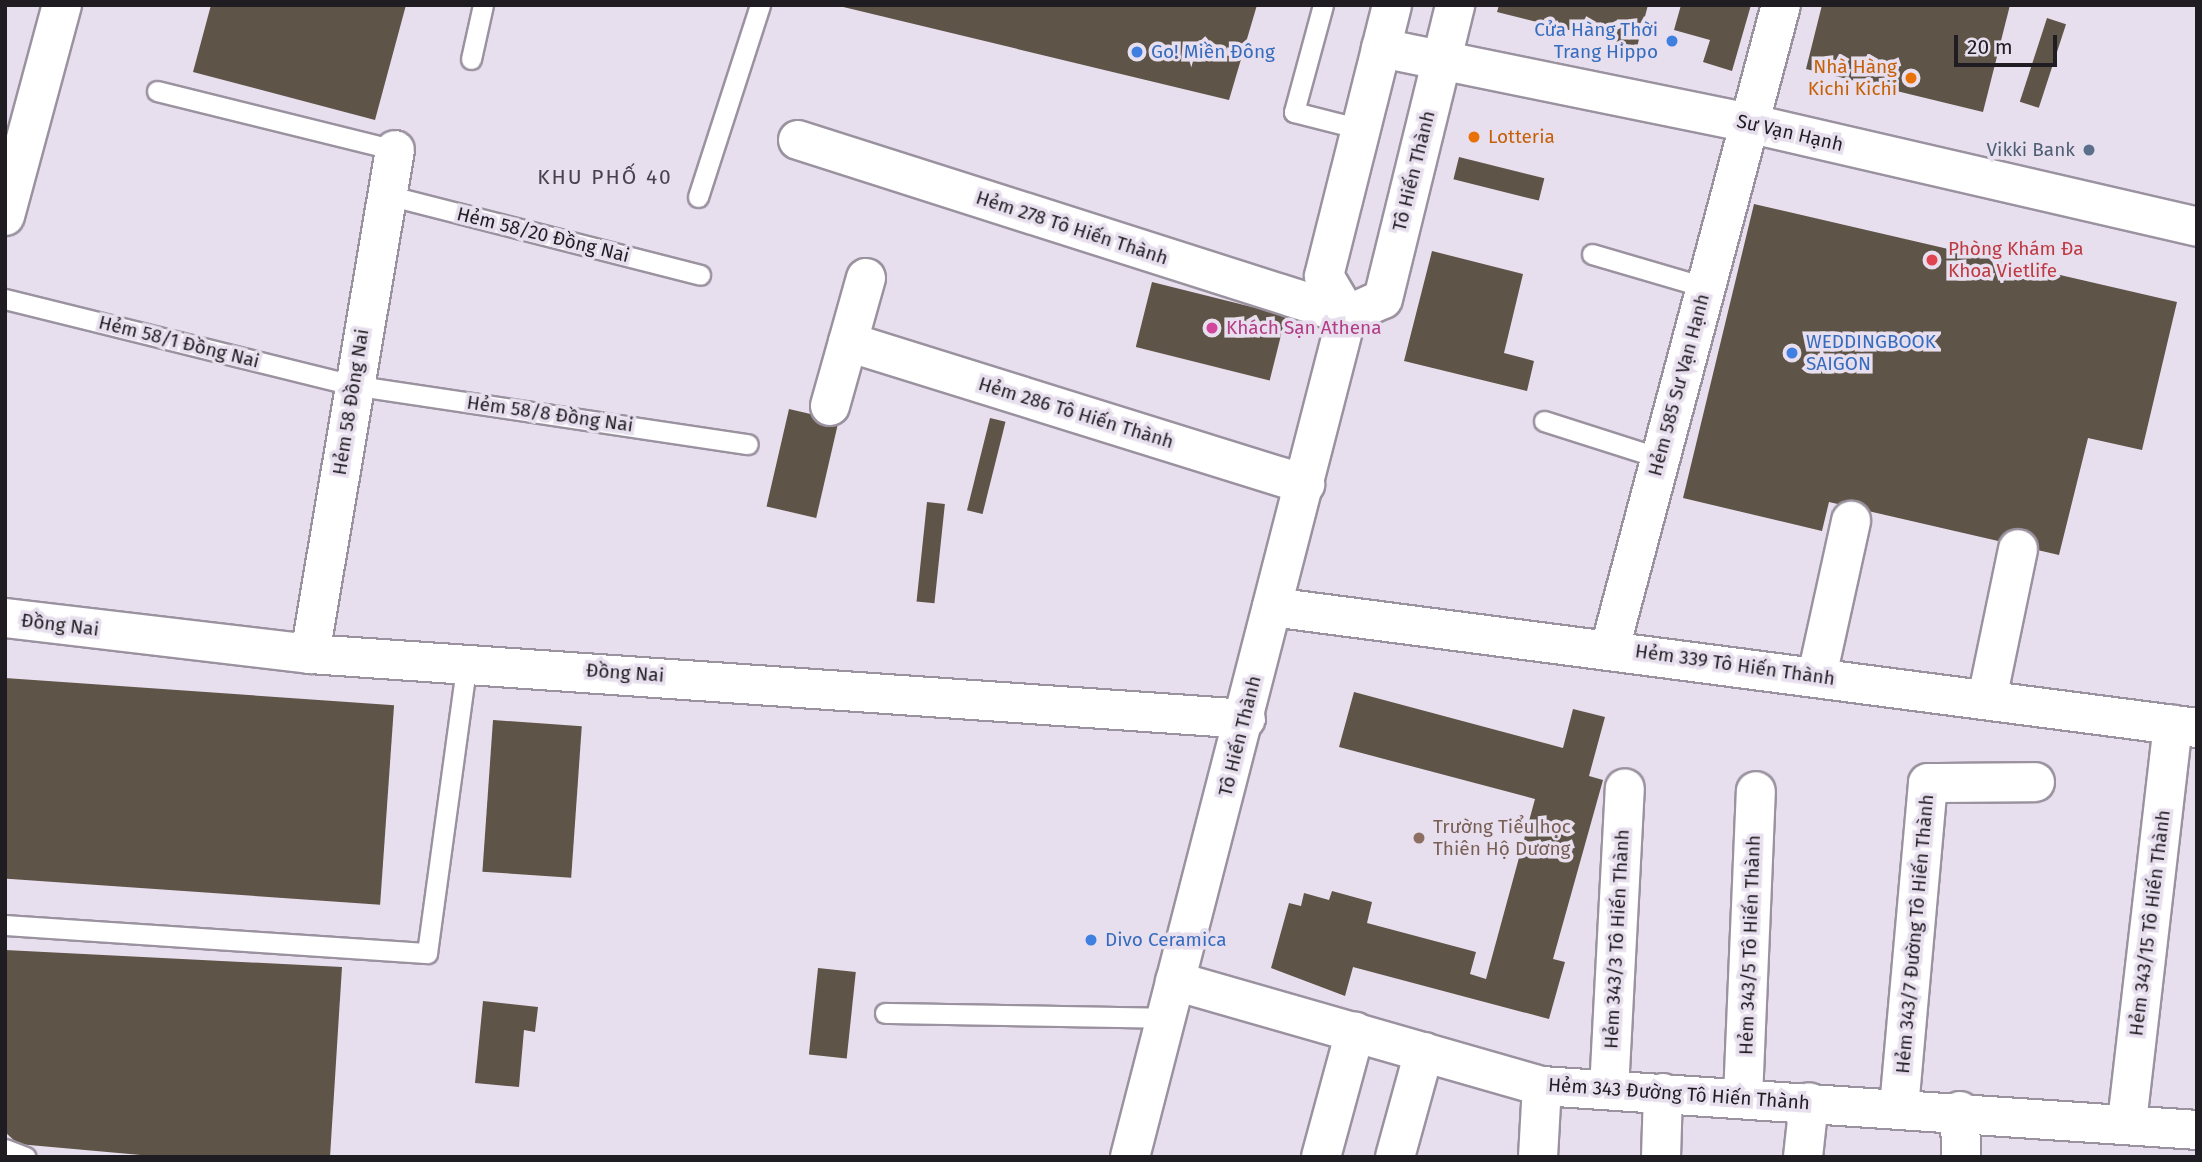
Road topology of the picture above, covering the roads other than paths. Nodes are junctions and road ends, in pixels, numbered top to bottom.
1 (62, 5) edge
2 (483, 5) edge
3 (760, 5) edge
4 (1323, 5) edge
5 (1392, 5) edge
6 (1455, 5) edge
7 (1781, 5) edge
8 (1381, 48) junction
9 (471, 59) dead end
10 (1441, 61) junction
11 (157, 91) dead end
12 (1748, 123) junction
13 (1361, 129) junction
14 (798, 140) dead end
15 (395, 150) joint
16 (387, 195) junction
17 (698, 197) dead end
18 (5, 216) edge
19 (2197, 227) edge
20 (1592, 254) dead end
21 (700, 275) dead end
22 (866, 278) dead end
23 (1705, 287) junction
24 (5, 299) edge
25 (1347, 315) junction
26 (848, 342) junction
27 (352, 385) junction
28 (830, 407) dead end
29 (1545, 421) dead end
30 (748, 443) dead end
31 (1660, 458) junction
32 (1305, 484) junction
33 (1851, 521) dead end
34 (2018, 549) dead end
35 (1272, 607) junction
36 (5, 618) edge
37 (1610, 648) junction
38 (310, 654) junction
39 (467, 662) junction
40 (1817, 676) junction
41 (1987, 699) junction
42 (1246, 719) junction
43 (2185, 727) edge
44 (2035, 782) dead end
45 (1625, 788) dead end
46 (1756, 791) dead end
47 (5, 925) edge
48 (1175, 981) junction
49 (885, 1013) dead end
50 (1166, 1018) junction
51 (1355, 1032) junction
52 (1424, 1052) junction
53 (1542, 1086) junction
54 (1609, 1090) junction
55 (1663, 1093) junction
56 (1743, 1098) junction
57 (1809, 1102) junction
58 (1899, 1108) junction
59 (1961, 1111) junction
60 (2127, 1122) junction
61 (2197, 1130) edge
62 (5, 1149) edge
63 (26, 1157) edge
64 (1129, 1157) edge
65 (1321, 1157) edge
66 (1395, 1157) edge
67 (1538, 1157) edge
68 (1661, 1157) edge
69 (1803, 1157) edge
70 (1961, 1157) edge

1 - 18 street
2 - 9 lane
3 - 17 lane
4 - 13 lane
5 - 8 street
6 - 10 street, Tô Hiến Thành
7 - 12 street, Hẻm 585 Sư Vạn Hạnh
8 - 10 street, Sư Vạn Hạnh
8 - 13 street
10 - 12 street, Sư Vạn Hạnh
10 - 25 street, Tô Hiến Thành
11 - 15 lane
12 - 19 street, Sư Vạn Hạnh
12 - 23 street, Hẻm 585 Sư Vạn Hạnh
13 - 25 street
14 - 25 street, Hẻm 278 Tô Hiến Thành
15 - 16 street, Hẻm 58 Đồng Nai
16 - 21 lane, Hẻm 58/20 Đồng Nai
16 - 27 street, Hẻm 58 Đồng Nai
20 - 23 lane
22 - 26 street
23 - 31 street, Hẻm 585 Sư Vạn Hạnh
24 - 27 lane, Hẻm 58/1 Đồng Nai
25 - 32 street, Tô Hiến Thành
26 - 28 street
26 - 32 street, Hẻm 286 Tô Hiến Thành
27 - 30 lane, Hẻm 58/8 Đồng Nai
27 - 38 street, Hẻm 58 Đồng Nai
29 - 31 lane
31 - 37 street, Hẻm 585 Sư Vạn Hạnh
32 - 35 street, Tô Hiến Thành
33 - 40 street
34 - 41 street
35 - 37 street, Hẻm 339 Tô Hiến Thành
35 - 42 street, Tô Hiến Thành
36 - 38 street, Đồng Nai
37 - 40 street, Hẻm 339 Tô Hiến Thành
38 - 39 street, Đồng Nai
39 - 42 street, Đồng Nai
39 - 47 lane
40 - 41 street, Hẻm 339 Tô Hiến Thành
41 - 43 street, Hẻm 339 Tô Hiến Thành
42 - 48 street, Tô Hiến Thành
43 - 60 street, Hẻm 343/15 Tô Hiến Thành
44 - 58 street, Hẻm 343/7 Đường Tô Hiến Thành
45 - 54 street, Hẻm 343/3 Tô Hiến Thành
46 - 56 street, Hẻm 343/5 Tô Hiến Thành
48 - 50 street, Tô Hiến Thành
48 - 51 street, Hẻm 343 Đường Tô Hiến Thành
49 - 50 lane
50 - 64 street, Tô Hiến Thành
51 - 52 street, Hẻm 343 Đường Tô Hiến Thành
51 - 65 street
52 - 53 street, Hẻm 343 Đường Tô Hiến Thành
52 - 66 street
53 - 54 street, Hẻm 343 Đường Tô Hiến Thành
53 - 67 street
54 - 55 street, Hẻm 343 Đường Tô Hiến Thành
55 - 56 street, Hẻm 343 Đường Tô Hiến Thành
55 - 68 street
56 - 57 street, Hẻm 343 Đường Tô Hiến Thành
57 - 58 street, Hẻm 343 Đường Tô Hiến Thành
57 - 69 street
58 - 59 street, Hẻm 343 Đường Tô Hiến Thành
59 - 60 street, Hẻm 343 Đường Tô Hiến Thành
59 - 70 street
60 - 61 street, Hẻm 343 Đường Tô Hiến Thành
62 - 63 lane

